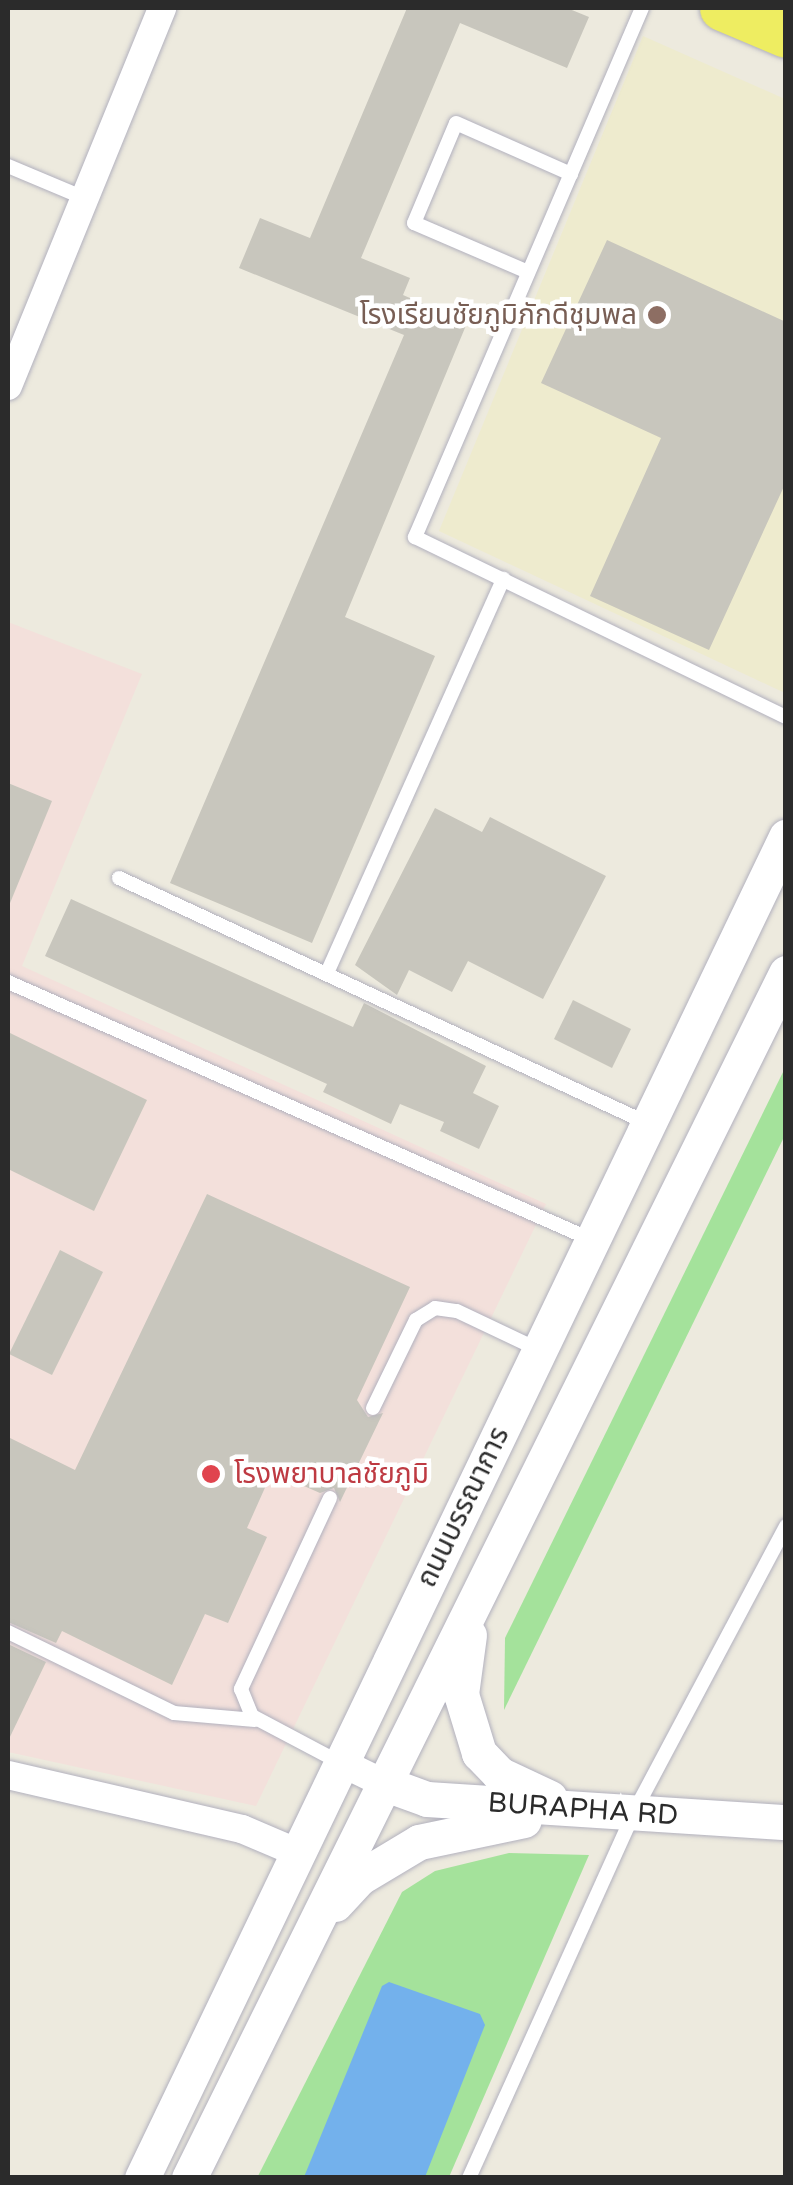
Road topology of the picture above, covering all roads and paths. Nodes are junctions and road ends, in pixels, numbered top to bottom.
1 (162, 8) edge
2 (642, 8) edge
3 (722, 8) edge
4 (786, 35) edge
5 (8, 166) edge
6 (571, 174) junction
7 (84, 198) junction
8 (528, 272) junction
9 (8, 386) edge
10 (503, 579) junction
11 (786, 717) edge
12 (786, 837) edge
13 (119, 878) dead end
14 (786, 973) edge
15 (327, 974) junction
16 (8, 982) edge
17 (705, 1004) junction
18 (758, 1028) junction
19 (648, 1123) junction
20 (592, 1240) junction
21 (538, 1350) junction
22 (374, 1408) dead end
23 (479, 1474) junction
24 (526, 1496) junction
25 (330, 1498) dead end
26 (786, 1526) edge
27 (484, 1581) junction
28 (8, 1632) edge
29 (260, 1721) junction
30 (340, 1762) junction
31 (8, 1775) edge
32 (383, 1783) junction
33 (590, 1811) junction
34 (634, 1812) junction
35 (786, 1822) edge
36 (296, 1852) junction
37 (315, 1924) junction
38 (156, 2172) edge
39 (189, 2178) edge
40 (469, 2178) edge

1 - 7 street
2 - 6 lane
3 - 4 main road
5 - 7 lane
6 - 8 lane
6 - 8 lane
7 - 9 street
8 - 10 lane
10 - 11 lane
10 - 15 lane
12 - 17 street, ถนนบรรณาการ
13 - 15 lane
14 - 18 street, ถนนบรรณาการ
15 - 19 lane
16 - 20 lane
17 - 18 street
17 - 19 street, ถนนบรรณาการ
18 - 24 street, ถนนบรรณาการ
19 - 20 street, ถนนบรรณาการ
20 - 21 street, ถนนบรรณาการ
21 - 22 lane
21 - 23 street, ถนนบรรณาการ
23 - 24 street
23 - 30 street, ถนนบรรณาการ
24 - 27 street, ถนนบรรณาการ
25 - 29 lane
26 - 34 lane
27 - 32 street, ถนนบรรณาการ
27 - 33 street
28 - 29 lane
29 - 30 lane
30 - 32 street
30 - 36 street, ถนนบรรณาการ
31 - 36 street
32 - 33 street, BURAPHA RD
32 - 37 street, ถนนบรรณาการ
33 - 34 street, BURAPHA RD
33 - 37 street
34 - 35 street, BURAPHA RD
34 - 40 lane
36 - 38 street, ถนนบรรณาการ
37 - 39 street, ถนนบรรณาการ

